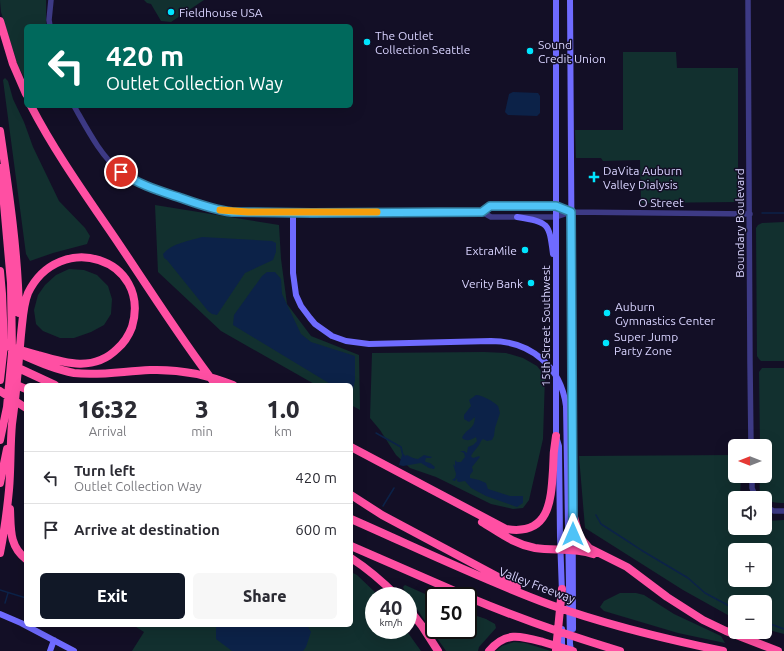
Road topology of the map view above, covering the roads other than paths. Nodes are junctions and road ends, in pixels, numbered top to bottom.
1 (51, 0) edge
2 (556, 0) edge
3 (570, 0) edge
4 (748, 0) edge
5 (0, 21) edge
6 (50, 24) edge
7 (24, 89) edge
8 (33, 108) edge
9 (75, 108) edge
10 (0, 131) edge
11 (0, 168) edge
12 (556, 206) junction
13 (292, 212) junction
14 (482, 212) junction
15 (571, 212) junction
16 (750, 214) junction
17 (518, 217) junction
18 (556, 217) junction
19 (0, 271) edge
20 (556, 284) junction
21 (20, 340) junction
22 (0, 345) edge
23 (37, 358) junction
24 (0, 360) edge
25 (0, 379) edge
26 (50, 383) edge
27 (214, 383) edge
28 (228, 383) edge
29 (24, 388) edge
30 (0, 391) edge
31 (24, 401) edge
32 (24, 407) edge
33 (12, 424) junction
34 (556, 436) junction
35 (751, 439) edge
36 (0, 440) edge
37 (353, 448) edge
38 (417, 482) junction
39 (0, 484) edge
40 (9, 491) junction
41 (353, 496) edge
42 (772, 510) edge
43 (784, 511) edge
44 (573, 513) junction
45 (353, 520) edge
46 (353, 544) edge
47 (353, 547) edge
48 (360, 549) junction
49 (567, 550) junction
50 (0, 553) edge
51 (24, 557) edge
52 (353, 559) edge
53 (621, 563) junction
54 (566, 585) junction
55 (388, 587) edge
56 (447, 587) edge
57 (477, 600) edge
58 (551, 605) junction
59 (0, 614) edge
60 (417, 620) edge
61 (24, 625) edge
62 (29, 627) edge
63 (54, 640) junction
64 (50, 651) edge
65 (74, 651) edge
66 (438, 651) edge
67 (489, 651) edge
68 (556, 651) edge
69 (562, 651) edge
70 (573, 651) edge
71 (620, 651) edge
72 (723, 651) edge
73 (778, 651) edge

1 - 6 street
2 - 12 main road, 15th Street Southwest
3 - 15 main road, 15th Street Southwest
4 - 16 street, Boundary Boulevard
5 - 7 highway
8 - 27 highway
9 - 13 street
10 - 21 highway
11 - 36 highway
12 - 14 street
12 - 15 street, O Street
12 - 18 main road, 15th Street Southwest
13 - 14 street
13 - 49 main road
14 - 17 street, O Street
15 - 16 street, O Street
15 - 18 street, O Street
15 - 44 main road, 15th Street Southwest
16 - 35 street, Boundary Boulevard
17 - 18 street, O Street
17 - 20 main road
18 - 20 main road, 15th Street Southwest
19 - 25 highway
20 - 34 main road, 15th Street Southwest
21 - 23 highway
21 - 33 highway
22 - 23 highway
23 - 28 highway
24 - 26 highway
25 - 29 highway
30 - 31 highway
30 - 32 highway
33 - 39 highway
33 - 40 highway
34 - 38 highway
34 - 49 main road, 15th Street Southwest
37 - 38 highway
38 - 49 highway
40 - 50 highway
40 - 51 highway
41 - 58 highway
42 - 43 street
44 - 49 main road, 15th Street Southwest
44 - 53 highway
45 - 58 highway, Valley Freeway
46 - 48 highway
47 - 48 highway
48 - 56 highway
49 - 53 highway
49 - 54 main road, 15th Street Southwest
49 - 54 main road, 15th Street Southwest
52 - 55 highway
53 - 73 highway
54 - 68 highway
54 - 69 main road, 15th Street Southwest
54 - 70 main road, 15th Street Southwest
57 - 71 highway
58 - 72 highway, Valley Freeway
59 - 61 main road
60 - 66 highway
62 - 63 main road
63 - 64 main road
63 - 65 main road
67 - 70 highway

